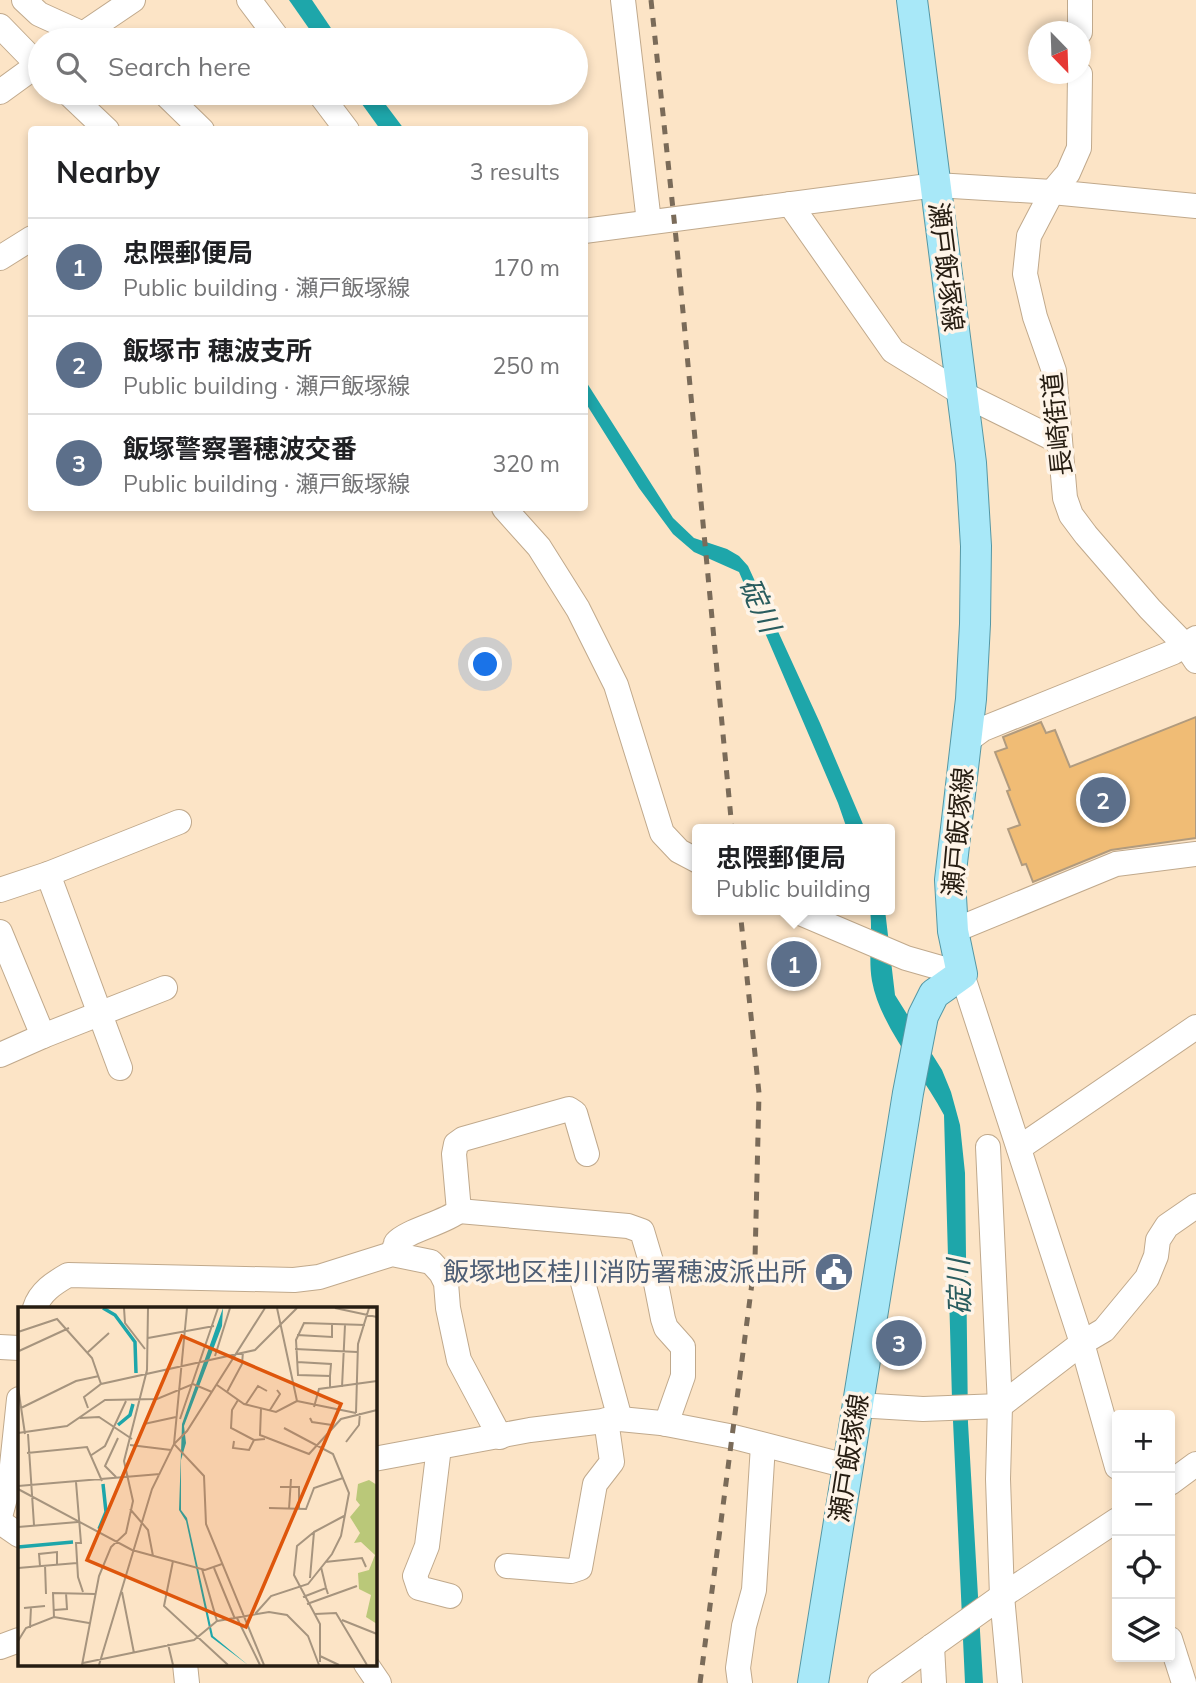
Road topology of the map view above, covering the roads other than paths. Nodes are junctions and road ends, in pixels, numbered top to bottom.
1 (24, 0) edge
2 (134, 0) edge
3 (249, 0) edge
4 (623, 0) edge
5 (912, 0) edge
6 (1080, 0) edge
7 (1080, 21) edge
8 (0, 26) edge
9 (74, 28) edge
10 (100, 28) edge
11 (270, 28) edge
12 (28, 54) edge
13 (28, 73) edge
14 (1080, 84) edge
15 (0, 92) edge
16 (81, 105) edge
17 (176, 105) edge
18 (328, 105) edge
19 (103, 126) edge
20 (198, 126) edge
21 (344, 126) edge
22 (936, 185) junction
23 (1052, 192) junction
24 (790, 204) junction
25 (1196, 206) edge
26 (649, 222) junction
27 (588, 230) edge
28 (28, 240) edge
29 (0, 258) edge
30 (962, 394) junction
31 (1060, 442) junction
32 (507, 511) edge
33 (1193, 648) edge
34 (971, 699) junction
35 (1032, 708) junction
36 (966, 744) junction
37 (179, 822) dead end
38 (1196, 854) edge
39 (692, 859) edge
40 (48, 874) junction
41 (0, 890) edge
42 (804, 915) edge
43 (953, 931) junction
44 (0, 932) edge
45 (962, 974) junction
46 (165, 988) dead end
47 (100, 1015) junction
48 (1196, 1027) edge
49 (43, 1036) junction
50 (0, 1055) edge
51 (120, 1069) dead end
52 (988, 1147) dead end
53 (1018, 1148) junction
54 (587, 1154) dead end
55 (1196, 1206) edge
56 (459, 1212) junction
57 (393, 1254) junction
58 (582, 1279) dead end
59 (35, 1307) edge
60 (1082, 1343) junction
61 (0, 1347) edge
62 (18, 1348) edge
63 (857, 1405) junction
64 (997, 1406) junction
65 (18, 1408) edge
66 (613, 1420) junction
67 (667, 1424) junction
68 (500, 1437) junction
69 (763, 1445) junction
70 (439, 1447) junction
71 (1112, 1449) edge
72 (376, 1459) edge
73 (1196, 1464) edge
74 (847, 1466) junction
75 (1175, 1479) edge
76 (0, 1520) edge
77 (1112, 1523) edge
78 (18, 1534) edge
79 (507, 1566) dead end
80 (450, 1596) dead end
81 (999, 1598) junction
82 (18, 1640) edge
83 (935, 1644) junction
84 (0, 1647) edge
85 (1175, 1655) edge
86 (367, 1666) edge
87 (379, 1683) edge
88 (740, 1683) edge
89 (813, 1683) edge
90 (880, 1683) edge
91 (934, 1683) edge
92 (1010, 1683) edge
93 (1184, 1683) edge

1 - 9 street
2 - 10 street
3 - 11 street
4 - 26 street
5 - 22 main road, 瀬戸飯塚線
6 - 7 street
8 - 12 street
13 - 15 street
14 - 23 street, 長崎街道
16 - 19 street
17 - 20 street
18 - 21 street
22 - 23 street
22 - 24 street
22 - 30 main road, 瀬戸飯塚線
23 - 25 street
23 - 31 street, 長崎街道
24 - 26 street
24 - 30 street
26 - 27 street
28 - 29 street
30 - 31 street
30 - 34 main road, 瀬戸飯塚線
31 - 33 street, 長崎街道
32 - 39 street
33 - 35 street
34 - 35 street
34 - 36 main road, 瀬戸飯塚線
35 - 36 street
36 - 43 main road, 瀬戸飯塚線
37 - 40 street
38 - 43 street
40 - 41 street
40 - 47 street
42 - 45 street
43 - 45 main road, 瀬戸飯塚線
44 - 49 street
45 - 53 street
45 - 63 main road, 瀬戸飯塚線
46 - 47 street
47 - 49 street
47 - 51 street
48 - 53 street
49 - 50 street
52 - 64 street
53 - 60 street
54 - 56 street
55 - 60 street
56 - 57 street
56 - 67 street
57 - 59 street
57 - 68 street
58 - 66 street
60 - 64 street
60 - 71 street
61 - 62 street
63 - 64 street
63 - 74 main road, 瀬戸飯塚線
64 - 81 street
65 - 76 street
66 - 67 street
66 - 68 street
66 - 79 street
67 - 69 street
68 - 70 street
69 - 74 street
69 - 88 street
70 - 72 street
70 - 80 street
73 - 75 street
74 - 89 main road, 瀬戸飯塚線
76 - 78 street
77 - 81 street
81 - 83 street
81 - 92 street
82 - 84 street
83 - 90 street
83 - 91 street
85 - 93 street
86 - 87 street

